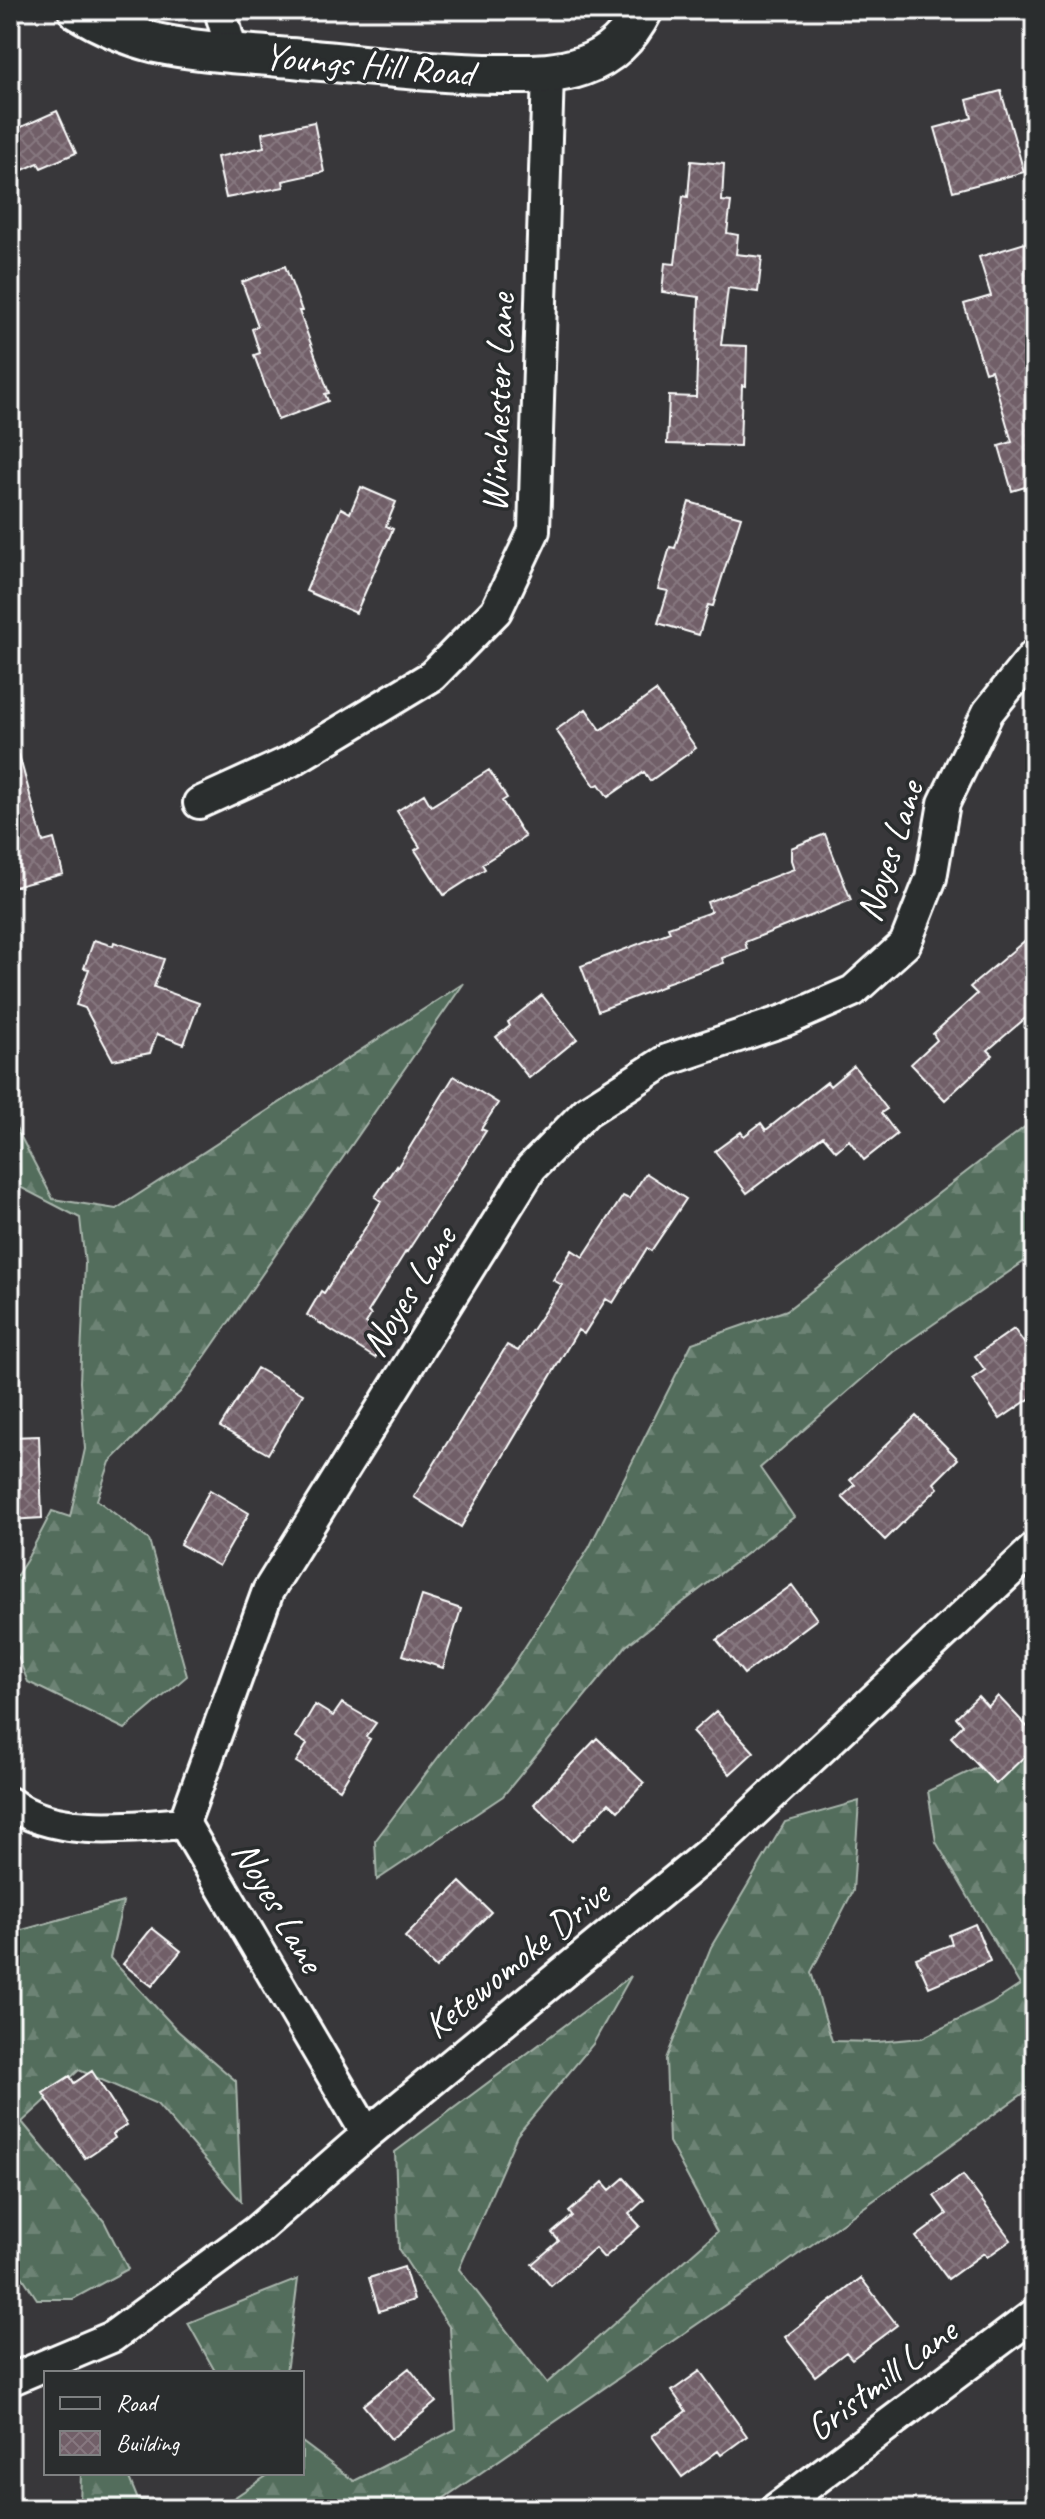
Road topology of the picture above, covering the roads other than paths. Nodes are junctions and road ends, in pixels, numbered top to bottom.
1 (78, 10) edge
2 (220, 10) edge
3 (643, 10) edge
4 (232, 52) junction
5 (548, 73) junction
6 (1035, 654) edge
7 (199, 803) dead end
8 (1035, 1548) edge
9 (10, 1803) edge
10 (184, 1823) junction
11 (367, 2134) junction
12 (1035, 2314) edge
13 (10, 2380) edge
14 (776, 2509) edge

1 - 4 street, Youngs Hill Road
2 - 4 street
3 - 5 street, Youngs Hill Road
4 - 5 street, Youngs Hill Road
5 - 7 street, Winchester Lane
6 - 10 street, Noyes Lane
8 - 11 street, Ketewomoke Drive
9 - 10 street
10 - 11 street, Noyes Lane
11 - 13 street, Ketewomoke Drive
12 - 14 street, Gristmill Lane

